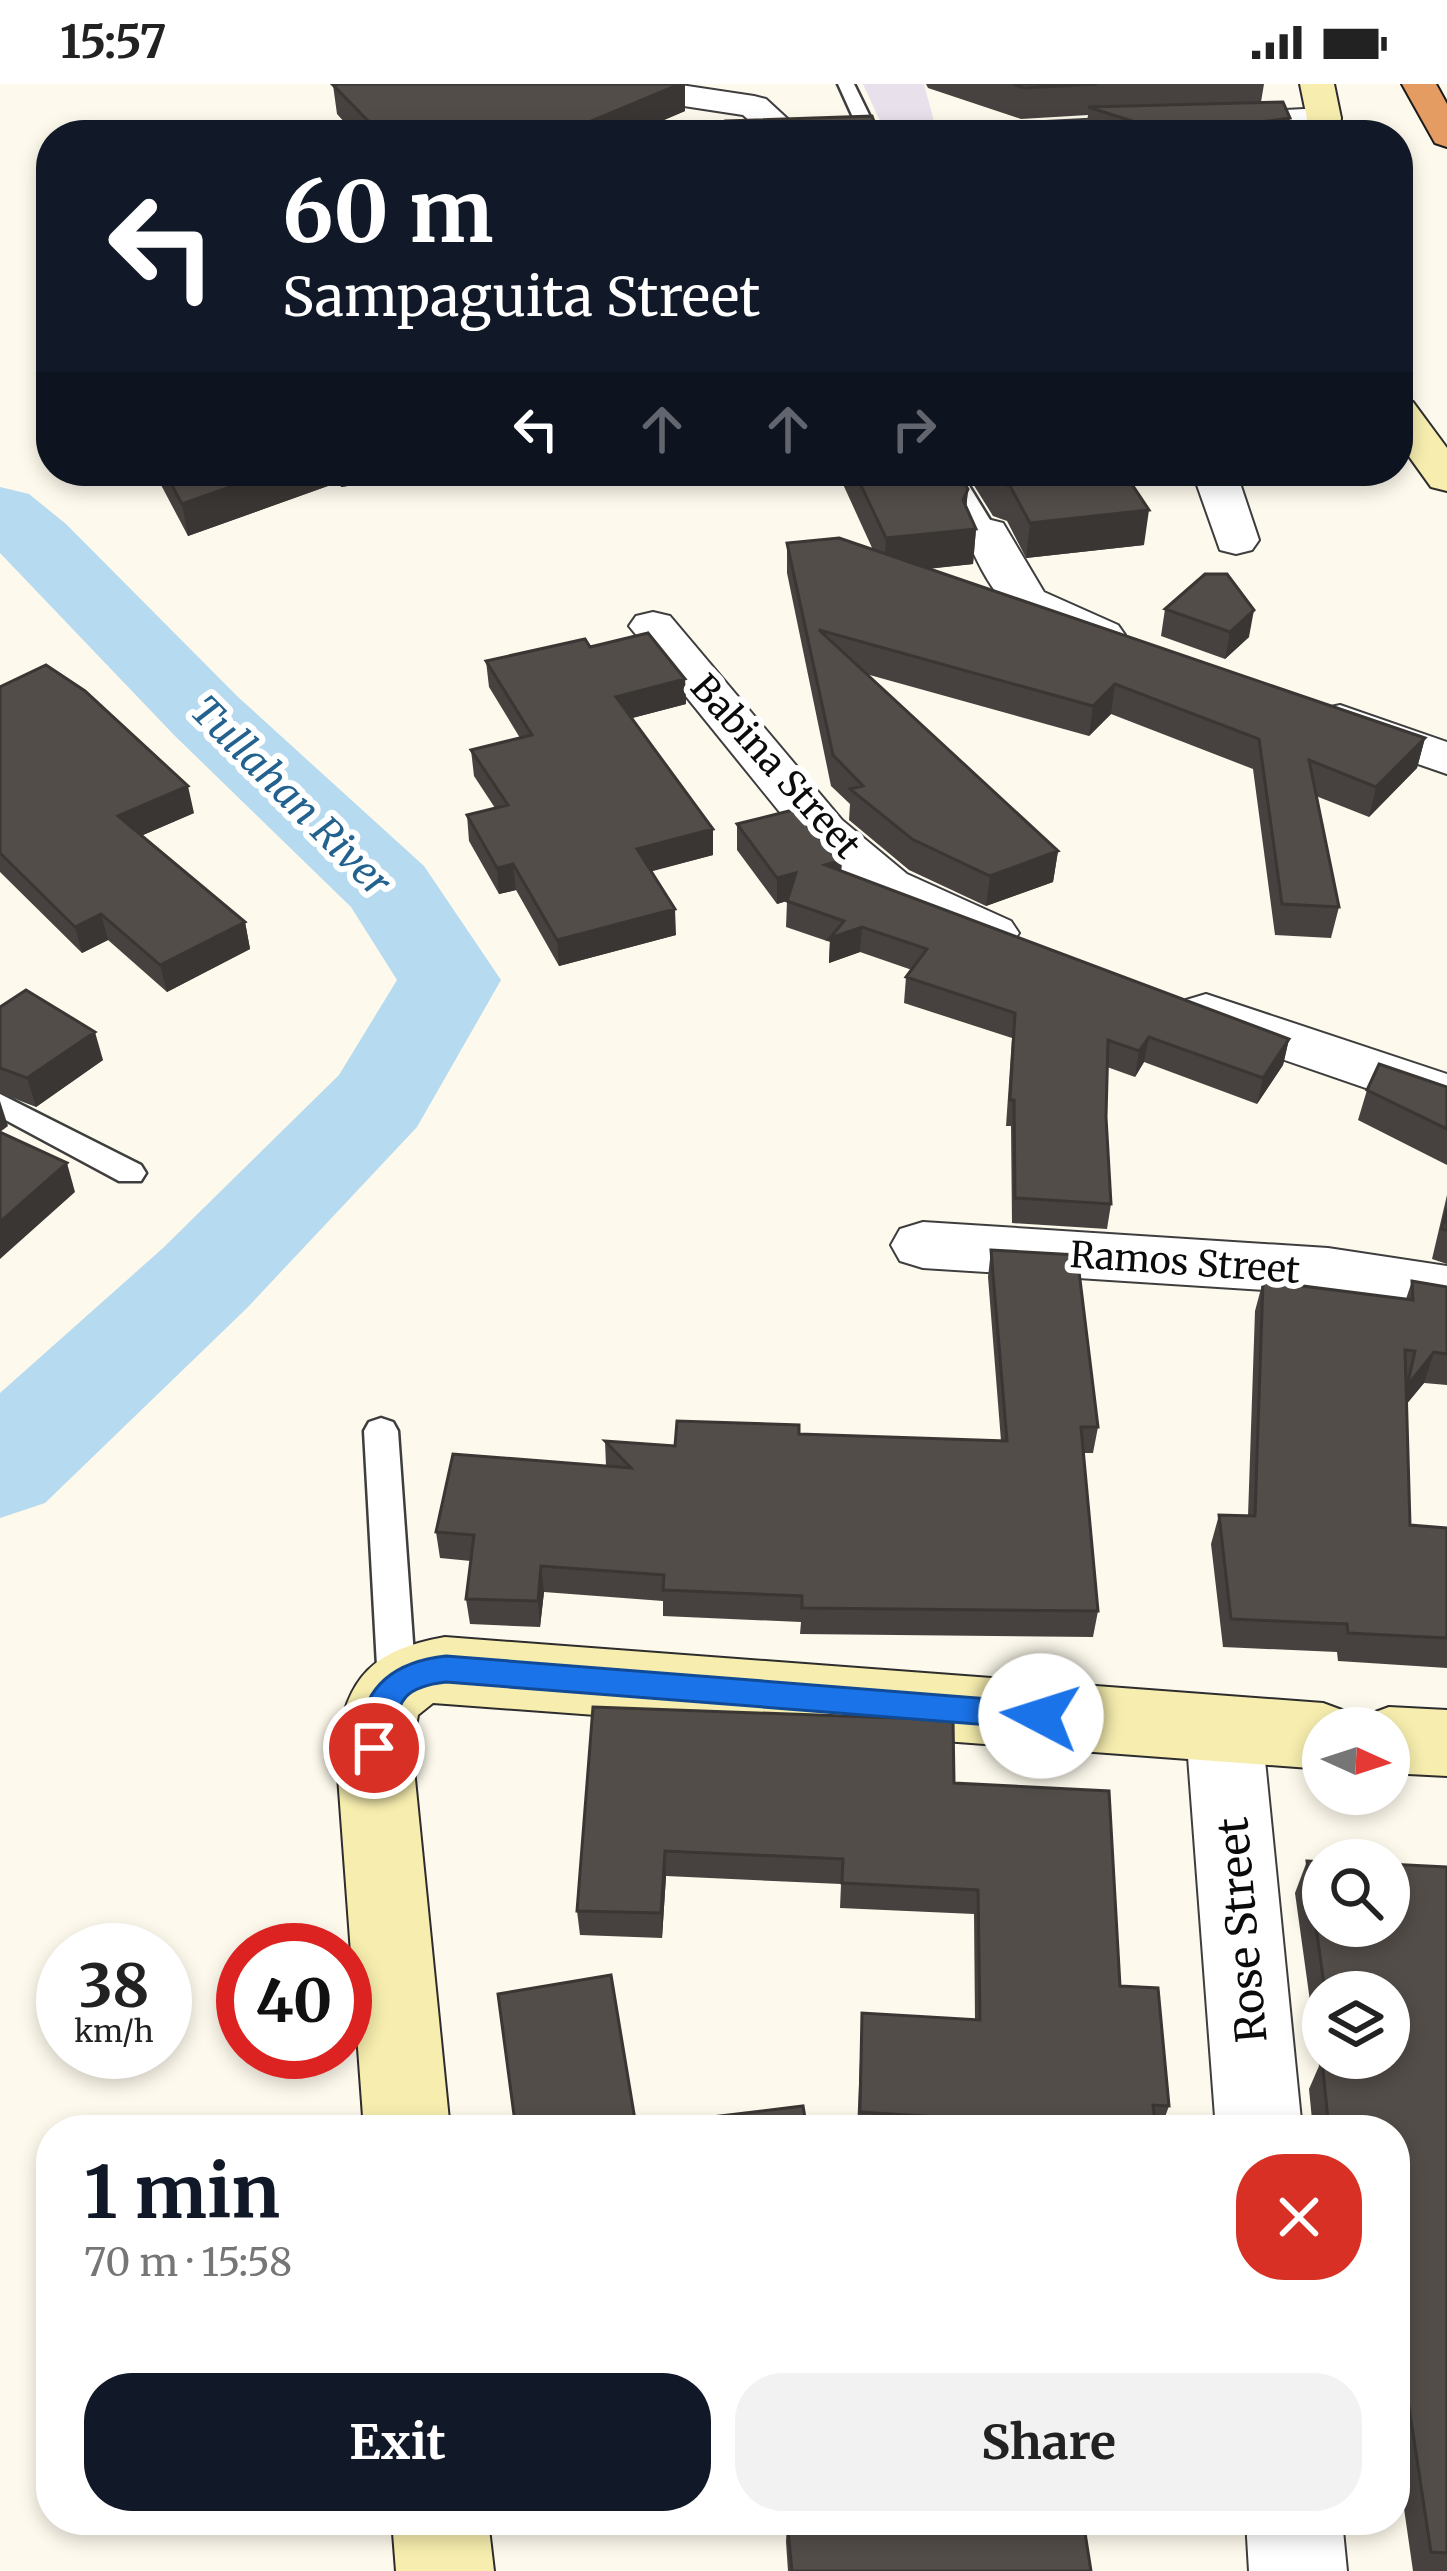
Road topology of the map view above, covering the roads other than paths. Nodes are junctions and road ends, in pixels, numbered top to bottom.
1 (605, 84) edge
2 (846, 84) edge
3 (1419, 84) edge
4 (1321, 112) edge
5 (770, 120) edge
6 (863, 120) edge
7 (1102, 120) edge
8 (1447, 136) edge
9 (1413, 432) edge
10 (1447, 478) edge
11 (958, 486) edge
12 (1219, 486) edge
13 (987, 532) joint
14 (1236, 539) dead end
15 (653, 626) dead end
16 (1133, 647) edge
17 (1290, 703) edge
18 (1447, 759) edge
19 (1046, 954) edge
20 (1154, 994) edge
21 (1447, 1096) edge
22 (0, 1104) edge
23 (130, 1174) dead end
24 (922, 1245) dead end
25 (1447, 1290) edge
26 (380, 1431) dead end
27 (397, 1684) junction
28 (1224, 1730) junction
29 (1302, 1735) edge
30 (1410, 1741) edge
31 (1447, 1743) edge
32 (406, 2115) edge
33 (1258, 2115) edge
34 (441, 2535) edge
35 (1295, 2535) edge
36 (445, 2571) edge
37 (1298, 2571) edge

1 - 5 street
2 - 6 lane
3 - 8 highway
4 - 7 street
9 - 10 street
11 - 13 lane
12 - 14 street
13 - 16 street
15 - 19 street, Babina Street
17 - 18 street
20 - 21 street
22 - 23 lane
24 - 25 street, Ramos Street
26 - 27 lane
27 - 28 street
27 - 32 street
28 - 29 street
28 - 33 street, Rose Street
30 - 31 street
34 - 36 street
35 - 37 street

